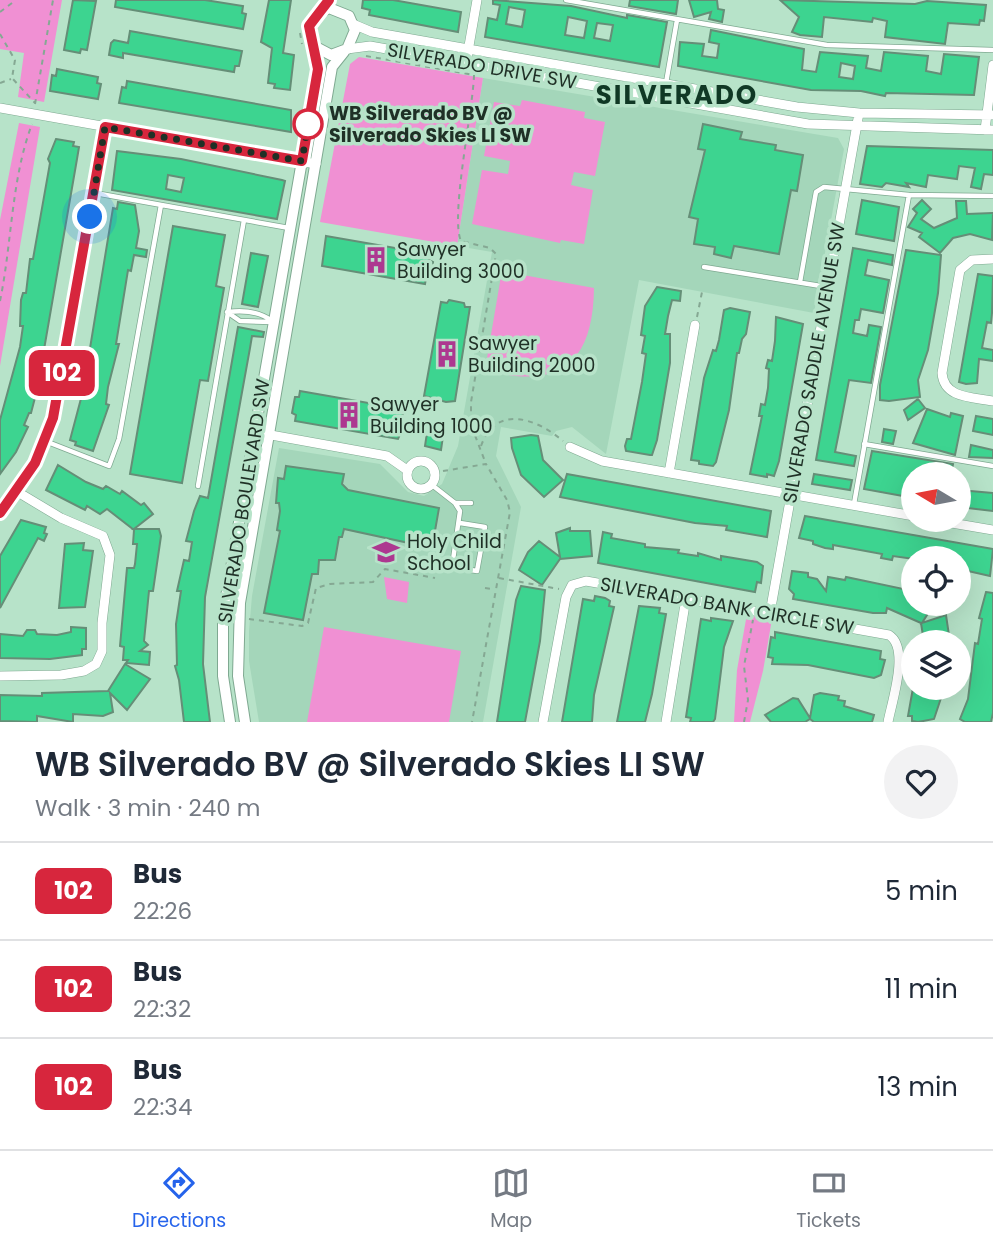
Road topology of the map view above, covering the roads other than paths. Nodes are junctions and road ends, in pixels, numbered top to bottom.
1 (329, 0) edge
2 (345, 0) edge
3 (477, 0) edge
4 (566, 0) edge
5 (322, 10) junction
6 (351, 20) junction
7 (677, 20) junction
8 (314, 46) junction
9 (469, 49) junction
10 (993, 50) edge
11 (349, 52) junction
12 (466, 63) junction
13 (993, 65) edge
14 (666, 84) junction
15 (663, 98) junction
16 (0, 108) edge
17 (859, 113) junction
18 (990, 115) edge
19 (105, 127) junction
20 (856, 127) junction
21 (989, 130) edge
22 (302, 161) junction
23 (316, 164) junction
24 (845, 190) junction
25 (94, 193) junction
26 (909, 195) junction
27 (993, 196) edge
28 (161, 205) junction
29 (244, 220) junction
30 (290, 228) junction
31 (993, 259) edge
32 (704, 267) dead end
33 (800, 282) junction
34 (828, 287) junction
35 (227, 312) junction
36 (274, 322) junction
37 (288, 324) junction
38 (695, 325) road end
39 (993, 401) edge
40 (254, 432) junction
41 (269, 435) junction
42 (45, 441) junction
43 (864, 444) junction
44 (570, 447) dead end
45 (993, 466) edge
46 (407, 470) junction
47 (669, 473) junction
48 (432, 485) junction
49 (198, 486) dead end
50 (16, 491) junction
51 (791, 495) junction
52 (455, 503) junction
53 (471, 503) dead end
54 (854, 506) junction
55 (0, 513) edge
56 (901, 514) edge
57 (460, 523) junction
58 (971, 526) edge
59 (993, 530) edge
60 (686, 598) junction
61 (770, 613) junction
62 (0, 676) edge
63 (230, 722) edge
64 (245, 722) edge
65 (544, 722) edge
66 (666, 722) edge
67 (888, 722) edge

1 - 5 street
2 - 6 street
3 - 9 street
4 - 7 lane
5 - 6 street
5 - 8 street
6 - 9 street, SILVERADO DRIVE SW
6 - 11 street
7 - 10 lane
7 - 14 lane
8 - 11 street
8 - 22 street, SILVERADO BOULEVARD SW
9 - 12 street
9 - 14 street, SILVERADO DRIVE SW
11 - 12 street, SILVERADO DRIVE SW
11 - 23 street, SILVERADO BOULEVARD SW
12 - 15 street, SILVERADO DRIVE SW
13 - 18 street
14 - 15 street
14 - 17 street, SILVERADO DRIVE SW
15 - 20 street, SILVERADO DRIVE SW
16 - 19 street
17 - 18 street, SILVERADO DRIVE SW
17 - 20 street, SILVERADO SADDLE AVENUE SW
18 - 21 street
19 - 22 street
19 - 25 street
20 - 21 street, SILVERADO DRIVE SW
20 - 24 street, SILVERADO SADDLE AVENUE SW
22 - 23 street
22 - 30 street, SILVERADO BOULEVARD SW
23 - 37 street, SILVERADO BOULEVARD SW
24 - 26 lane
24 - 33 lane
24 - 34 street, SILVERADO SADDLE AVENUE SW
25 - 28 lane
25 - 42 street
26 - 27 lane
26 - 43 lane
28 - 29 lane
28 - 42 lane
29 - 30 lane
29 - 35 lane
30 - 36 street, SILVERADO BOULEVARD SW
31 - 39 street
32 - 33 lane
33 - 34 lane
34 - 51 street, SILVERADO SADDLE AVENUE SW
35 - 36 lane
35 - 36 lane
35 - 49 lane
36 - 37 street
36 - 40 street, SILVERADO BOULEVARD SW
37 - 41 street, SILVERADO BOULEVARD SW
38 - 47 street
40 - 41 street
40 - 63 street, SILVERADO BOULEVARD SW
41 - 46 street
41 - 64 street, SILVERADO BOULEVARD SW
42 - 50 street
43 - 45 lane
43 - 54 lane
44 - 47 street
46 - 48 street
46 - 48 street
47 - 51 street
48 - 52 lane
50 - 55 street
50 - 62 street
51 - 54 street
51 - 61 street, SILVERADO SADDLE AVENUE SW
52 - 53 lane
52 - 57 lane
54 - 56 street
57 - 57 lane
58 - 59 street
60 - 61 street, SILVERADO BANK CIRCLE SW
60 - 65 street, SILVERADO BANK CIRCLE SW
60 - 66 street
61 - 67 street, SILVERADO BANK CIRCLE SW

